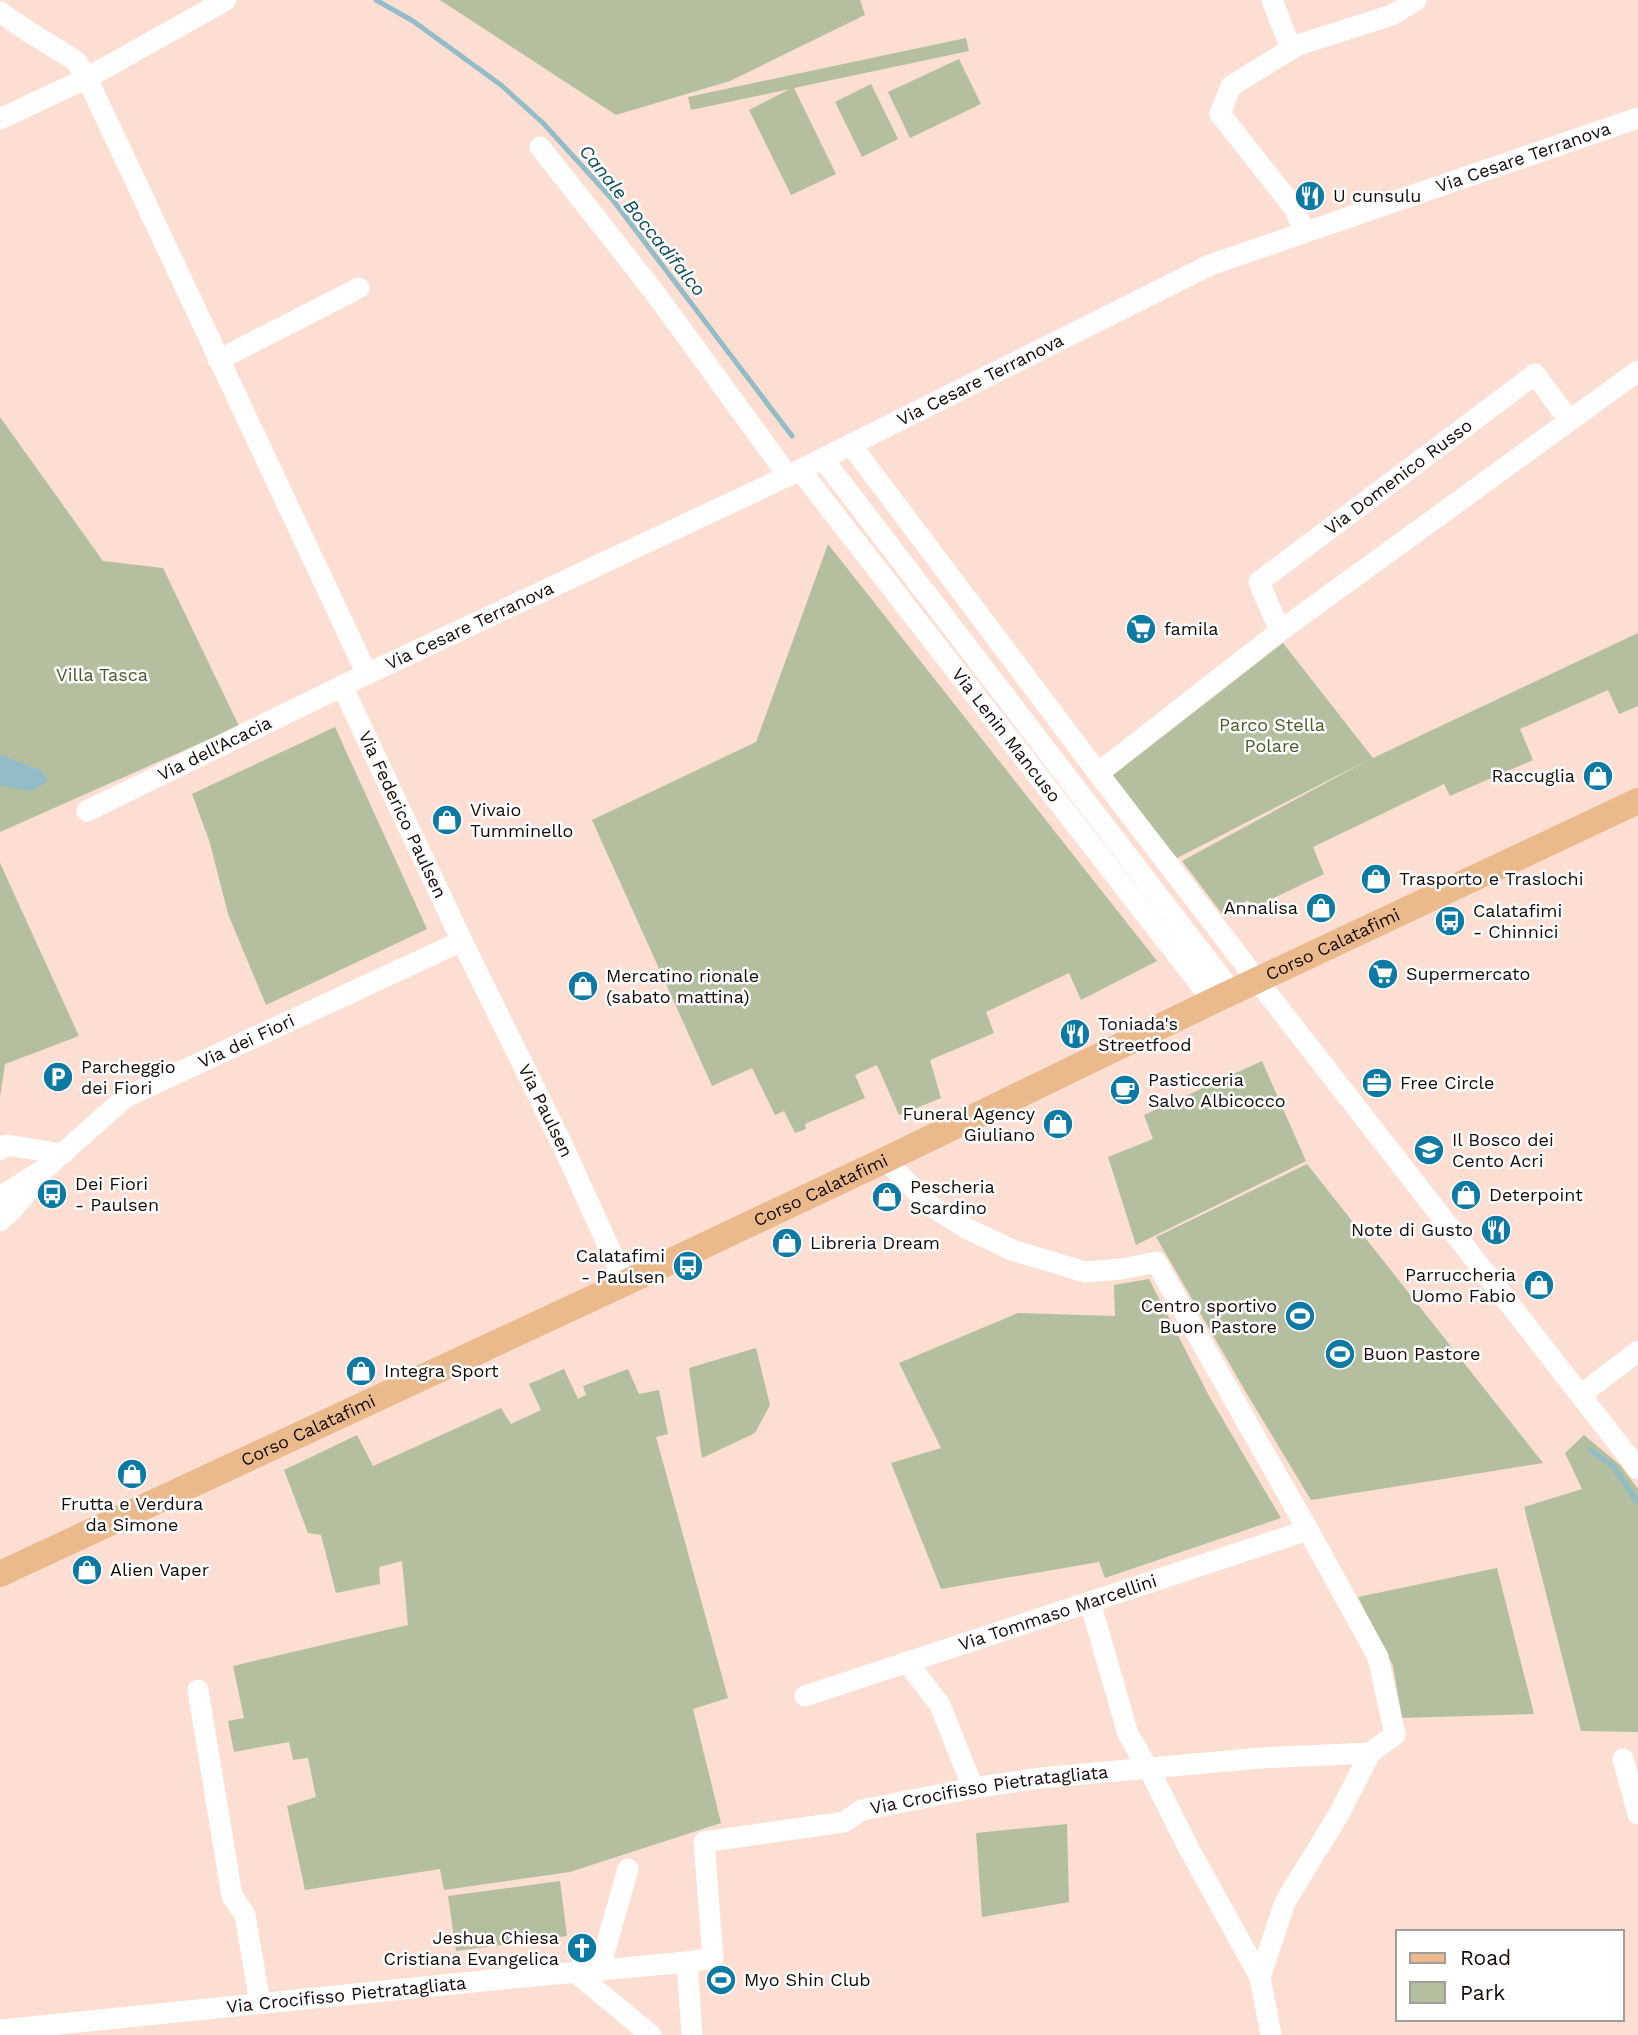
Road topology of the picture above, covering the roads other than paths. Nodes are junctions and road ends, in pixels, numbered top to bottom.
1 (226, 0) edge
2 (1272, 0) edge
3 (1416, 0) edge
4 (0, 12) edge
5 (1291, 49) junction
6 (87, 78) junction
7 (1638, 118) edge
8 (0, 119) edge
9 (540, 146) dead end
10 (1304, 232) junction
11 (359, 288) dead end
12 (218, 360) junction
13 (1638, 371) edge
14 (1569, 420) junction
15 (851, 445) junction
16 (823, 459) junction
17 (794, 473) junction
18 (1280, 631) junction
19 (367, 674) junction
20 (342, 686) junction
21 (1098, 773) junction
22 (1638, 801) edge
23 (87, 811) dead end
24 (462, 941) junction
25 (1257, 980) junction
26 (1222, 997) junction
27 (0, 1150) edge
28 (885, 1160) junction
29 (55, 1161) junction
30 (0, 1197) edge
31 (0, 1221) edge
32 (625, 1283) junction
33 (1638, 1351) edge
34 (1581, 1395) junction
35 (1638, 1469) edge
36 (1308, 1530) junction
37 (0, 1574) edge
38 (1090, 1602) junction
39 (908, 1662) junction
40 (198, 1690) dead end
41 (805, 1696) dead end
42 (1370, 1753) junction
43 (1623, 1759) dead end
44 (1148, 1768) junction
45 (972, 1788) junction
46 (1638, 1814) edge
47 (628, 1868) dead end
48 (687, 1962) junction
49 (599, 1971) junction
50 (576, 1973) junction
51 (1259, 1977) junction
52 (260, 2003) junction
53 (0, 2030) edge
54 (651, 2035) edge
55 (692, 2035) edge
56 (1271, 2035) edge

1 - 6 street
2 - 5 street
3 - 5 street
4 - 6 street
5 - 10 street
6 - 8 street
6 - 12 street
7 - 10 street, Via Cesare Terranova
9 - 17 street, Via Lenin Mancuso
10 - 15 street, Via Cesare Terranova
11 - 12 street
12 - 19 street
13 - 14 street
14 - 18 street
14 - 18 street, Via Domenico Russo
15 - 16 street, Via Cesare Terranova
15 - 21 street
16 - 17 street, Via Cesare Terranova
16 - 26 street, Via Lenin Mancuso
17 - 19 street, Via Cesare Terranova
17 - 26 street, Via Lenin Mancuso
18 - 21 street
19 - 20 street, Via Cesare Terranova
20 - 23 street, Via dell'Acacia
20 - 24 street, Via Federico Paulsen
21 - 25 street
22 - 25 main road, Corso Calatafimi
24 - 29 street, Via dei Fiori
24 - 32 street, Via Paulsen
25 - 26 main road, Corso Calatafimi
25 - 34 street
26 - 28 main road, Corso Calatafimi
27 - 29 street
28 - 32 main road, Corso Calatafimi
28 - 36 street
29 - 30 street, Via dei Fiori
29 - 31 street, Via dei Fiori
32 - 37 main road, Corso Calatafimi
33 - 34 street
34 - 35 street
36 - 38 street, Via Tommaso Marcellini
36 - 42 street
38 - 39 street, Via Tommaso Marcellini
38 - 44 street
39 - 41 street, Via Tommaso Marcellini
39 - 45 street
40 - 52 street
42 - 44 street, Via Crocifisso Pietratagliata
42 - 51 street
43 - 46 street
44 - 45 street, Via Crocifisso Pietratagliata
44 - 51 street
45 - 48 street, Via Crocifisso Pietratagliata
47 - 49 street
48 - 49 street, Via Crocifisso Pietratagliata
48 - 55 street
49 - 50 street, Via Crocifisso Pietratagliata
50 - 52 street, Via Crocifisso Pietratagliata
50 - 54 street
51 - 56 street
52 - 53 street, Via Crocifisso Pietratagliata

